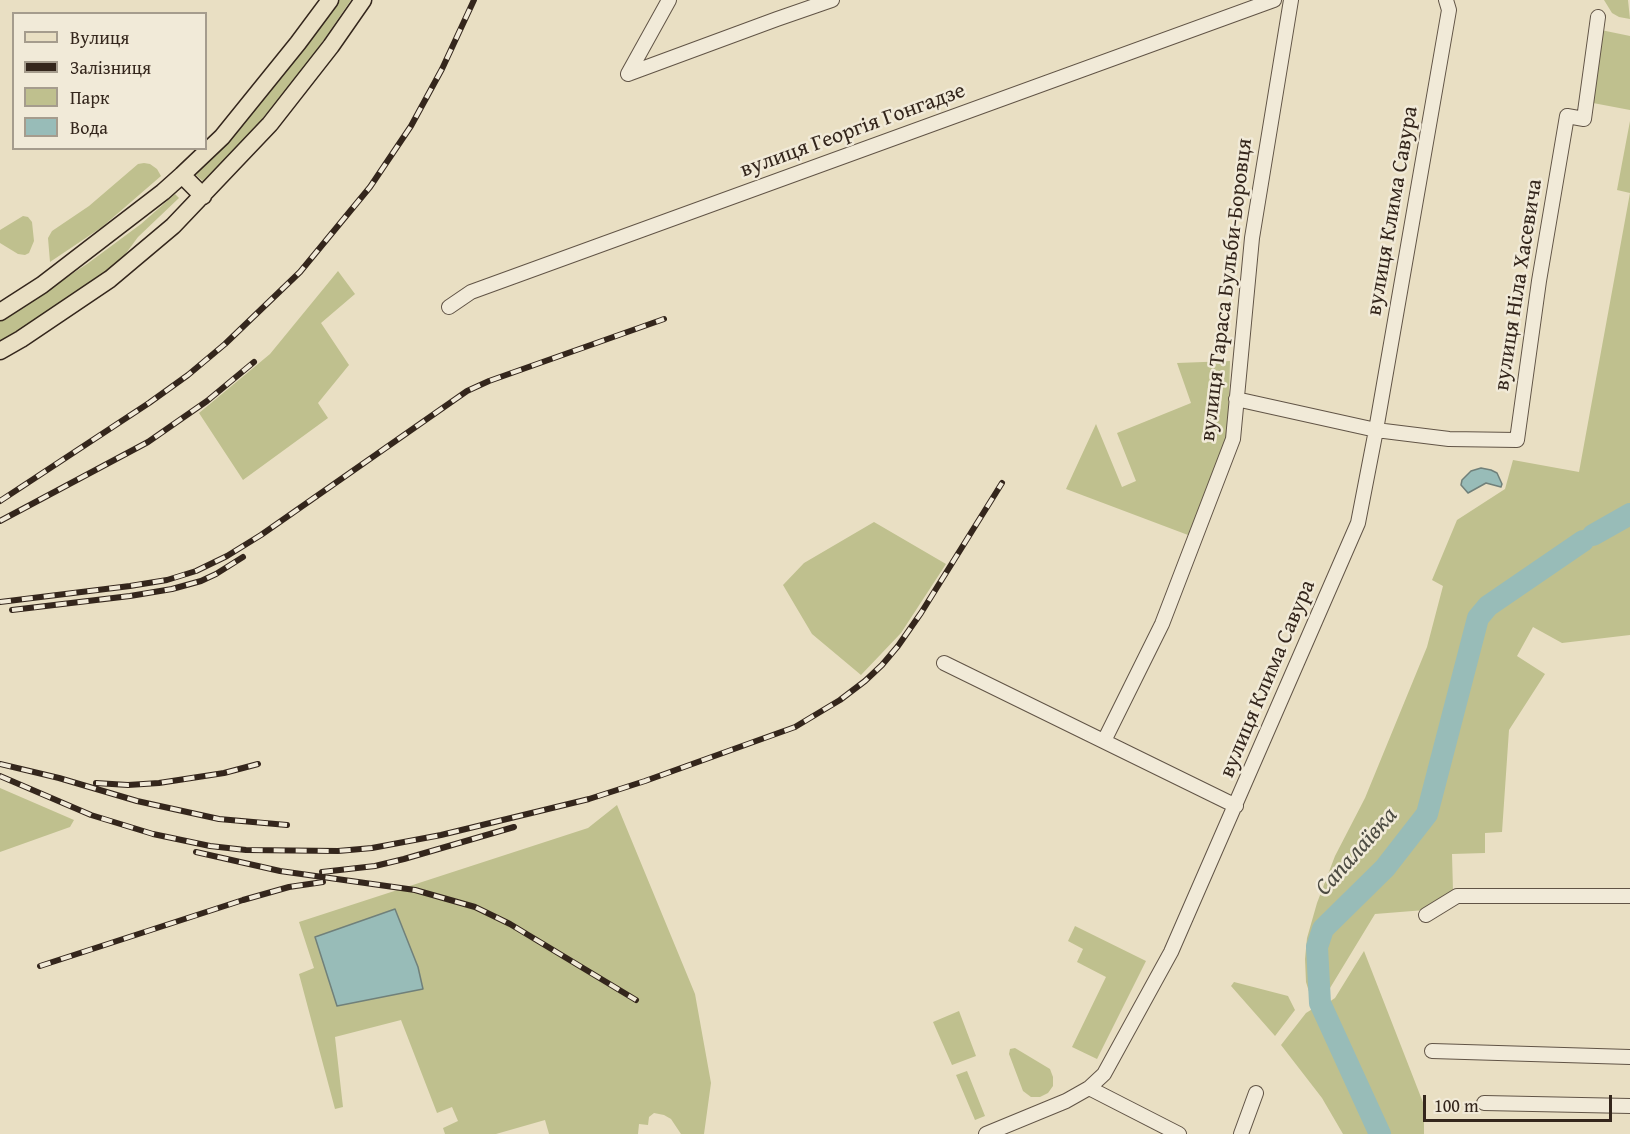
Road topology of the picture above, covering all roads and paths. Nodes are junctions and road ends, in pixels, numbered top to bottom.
1 (330, 0) edge
2 (363, 0) edge
3 (669, 0) edge
4 (832, 0) edge
5 (1274, 0) edge
6 (1291, 0) edge
7 (1446, 0) edge
8 (1598, 17) dead end
9 (182, 175) junction
10 (203, 196) junction
11 (449, 307) dead end
12 (0, 312) edge
13 (0, 351) edge
14 (1236, 399) junction
15 (1376, 430) junction
16 (944, 663) dead end
17 (1104, 741) junction
18 (1236, 806) junction
19 (1630, 896) edge
20 (1426, 915) dead end
21 (1431, 1052) dead end
22 (1630, 1057) edge
23 (1089, 1088) junction
24 (1256, 1093) dead end
25 (1484, 1103) dead end
26 (1630, 1106) edge
27 (1005, 1130) edge
28 (986, 1134) edge
29 (1179, 1134) edge
30 (1241, 1134) edge

1 - 9 main road
2 - 10 main road
3 - 4 street
5 - 11 street, вулиця Георгія Гонгадзе
6 - 14 street, вулиця Тараса Бульби-Боровця
7 - 15 street, вулиця Клима Савура
8 - 15 street, вулиця Ніла Хасевича
9 - 10 main road
9 - 12 main road
10 - 13 main road
14 - 15 street
14 - 17 street, вулиця Тараса Бульби-Боровця
15 - 18 street, вулиця Клима Савура
16 - 17 street, вулиця Клима Савура
17 - 18 street, вулиця Клима Савура
18 - 23 street, вулиця Клима Савура
19 - 20 street
21 - 22 street
23 - 27 street, вулиця Клима Савура
23 - 29 street
24 - 30 street
25 - 26 street
27 - 28 street, вулиця Клима Савура

